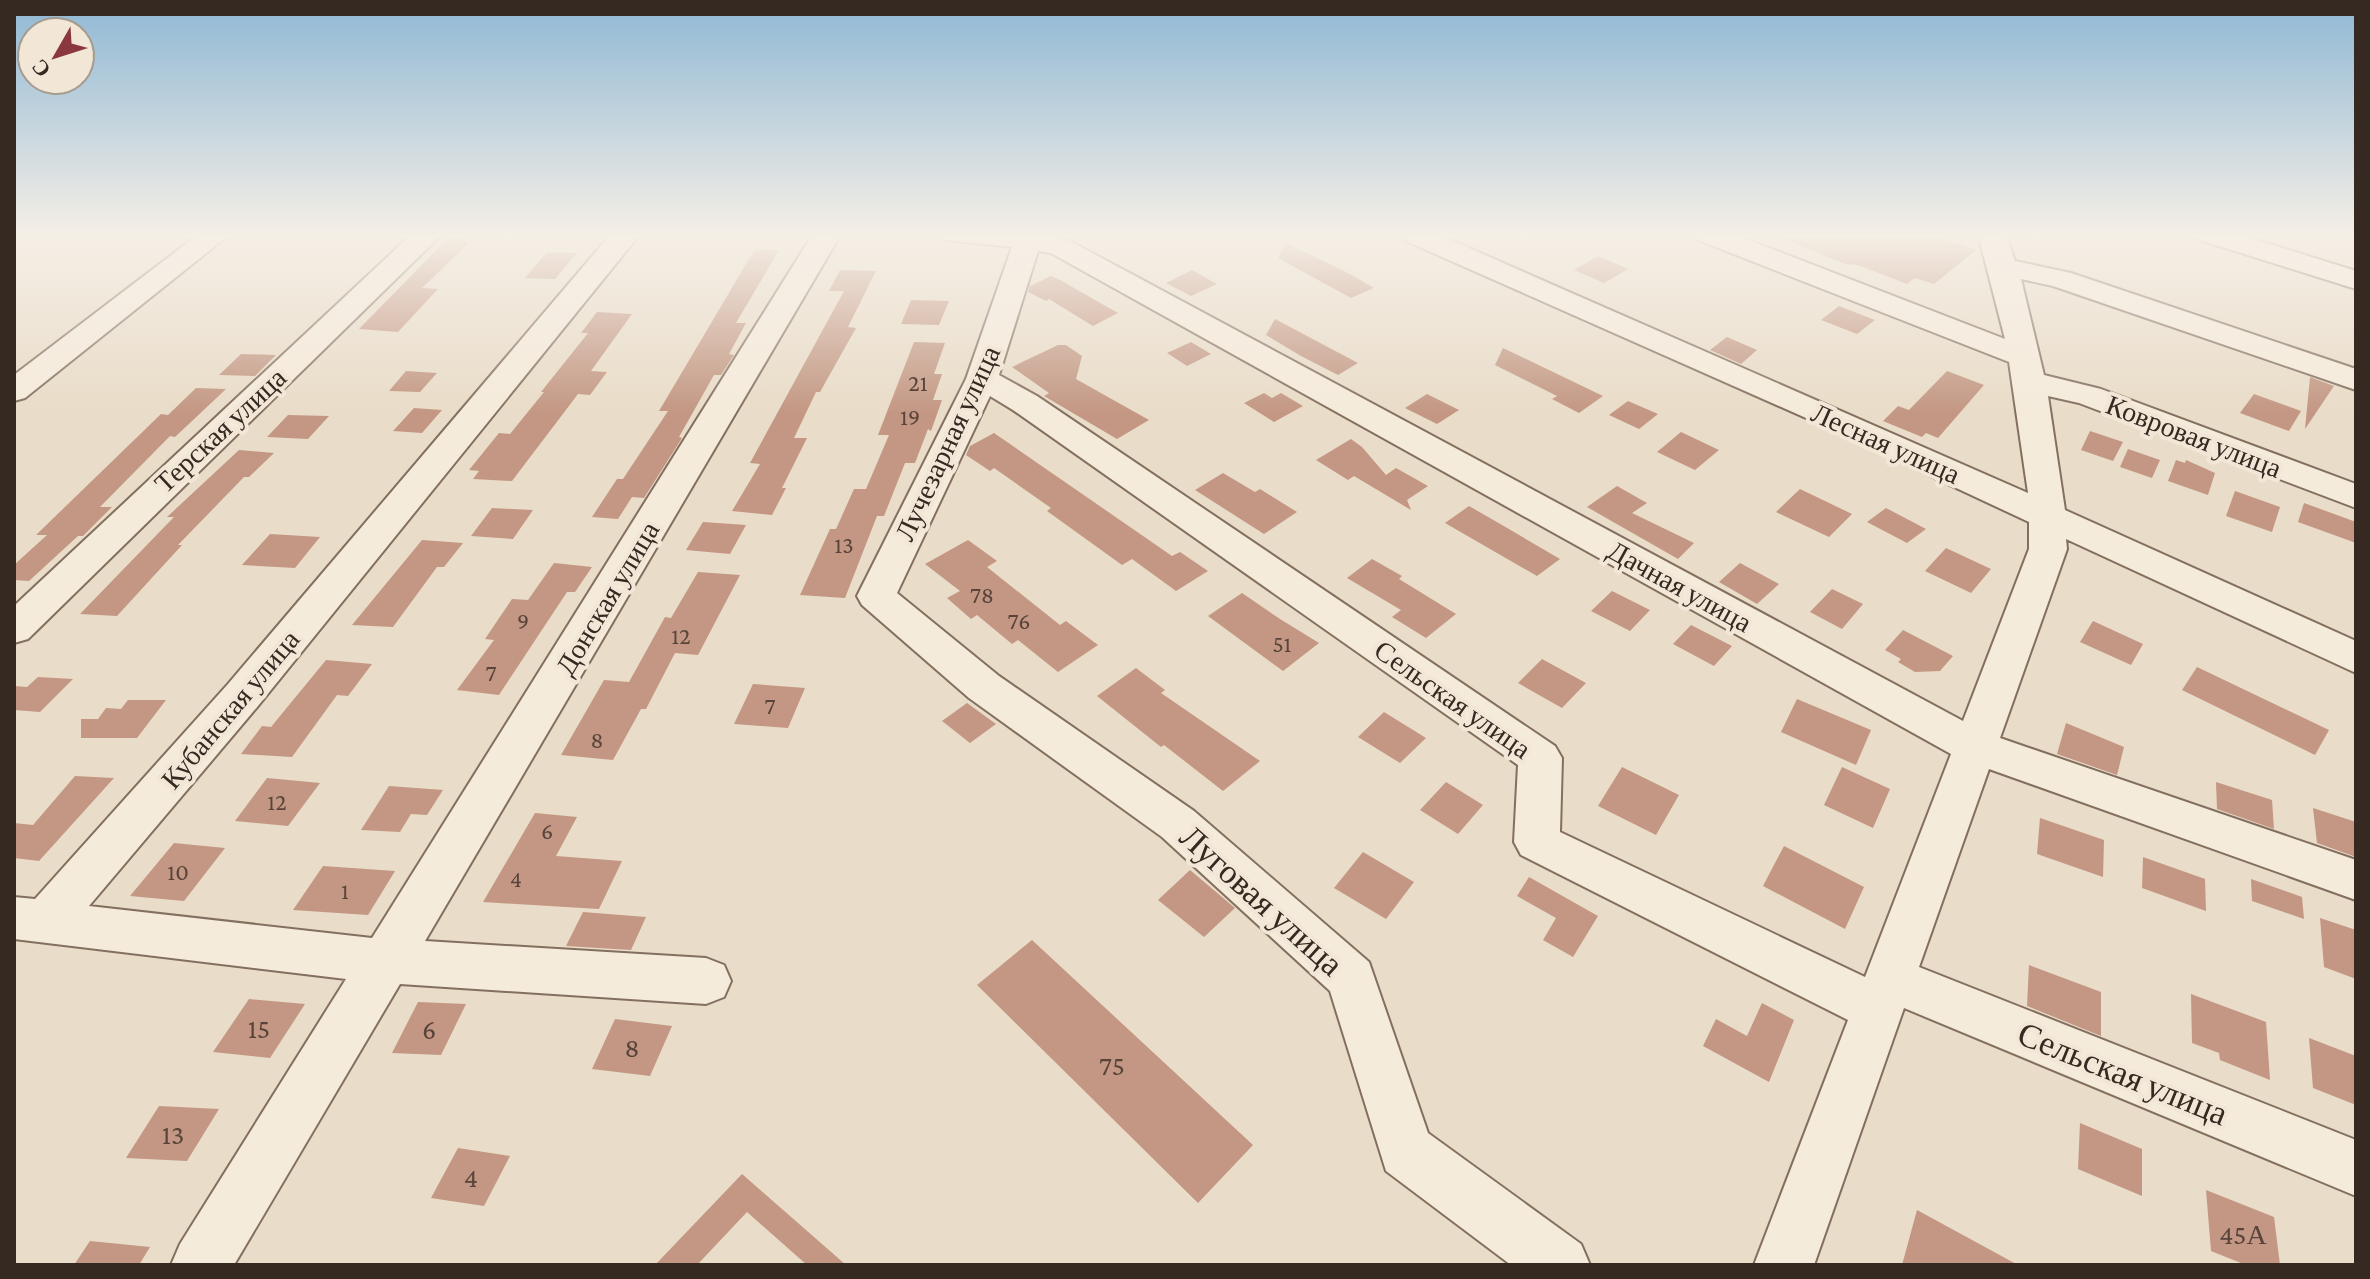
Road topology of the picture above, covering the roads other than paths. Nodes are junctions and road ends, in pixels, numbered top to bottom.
1 (139, 294) edge
2 (365, 294) edge
3 (576, 294) edge
4 (791, 294) edge
5 (1010, 294) edge
6 (1145, 294) edge
7 (1550, 294) edge
8 (1849, 294) edge
9 (2008, 294) edge
10 (2104, 294) edge
11 (2027, 369) junction
12 (982, 379) junction
13 (2356, 380) edge
14 (14, 391) edge
15 (2356, 497) edge
16 (2048, 517) junction
17 (876, 596) joint
18 (14, 629) edge
19 (2356, 658) edge
20 (1975, 747) junction
21 (2356, 880) edge
22 (31, 919) edge
23 (384, 961) junction
24 (706, 981) dead end
25 (1884, 994) junction
26 (2356, 1168) edge
27 (201, 1265) edge
28 (1560, 1265) edge
29 (1784, 1265) edge

1 - 14 street
2 - 18 street, Терская улица
3 - 22 street, Кубанская улица
4 - 23 street, Донская улица
5 - 12 street, Лучезарная улица
6 - 20 street, Дачная улица
7 - 16 street, Лесная улица
8 - 11 street, Ковровая улица
9 - 11 street
10 - 13 street
11 - 15 street, Ковровая улица
11 - 16 street
12 - 17 street, Лучезарная улица
12 - 25 street, Сельская улица
16 - 19 street, Лесная улица
16 - 20 street
17 - 28 street, Луговая улица
20 - 21 street, Дачная улица
20 - 25 street
22 - 23 street, Кубанская улица
23 - 24 street, Кубанская улица
23 - 27 street
25 - 26 street, Сельская улица
25 - 29 street

